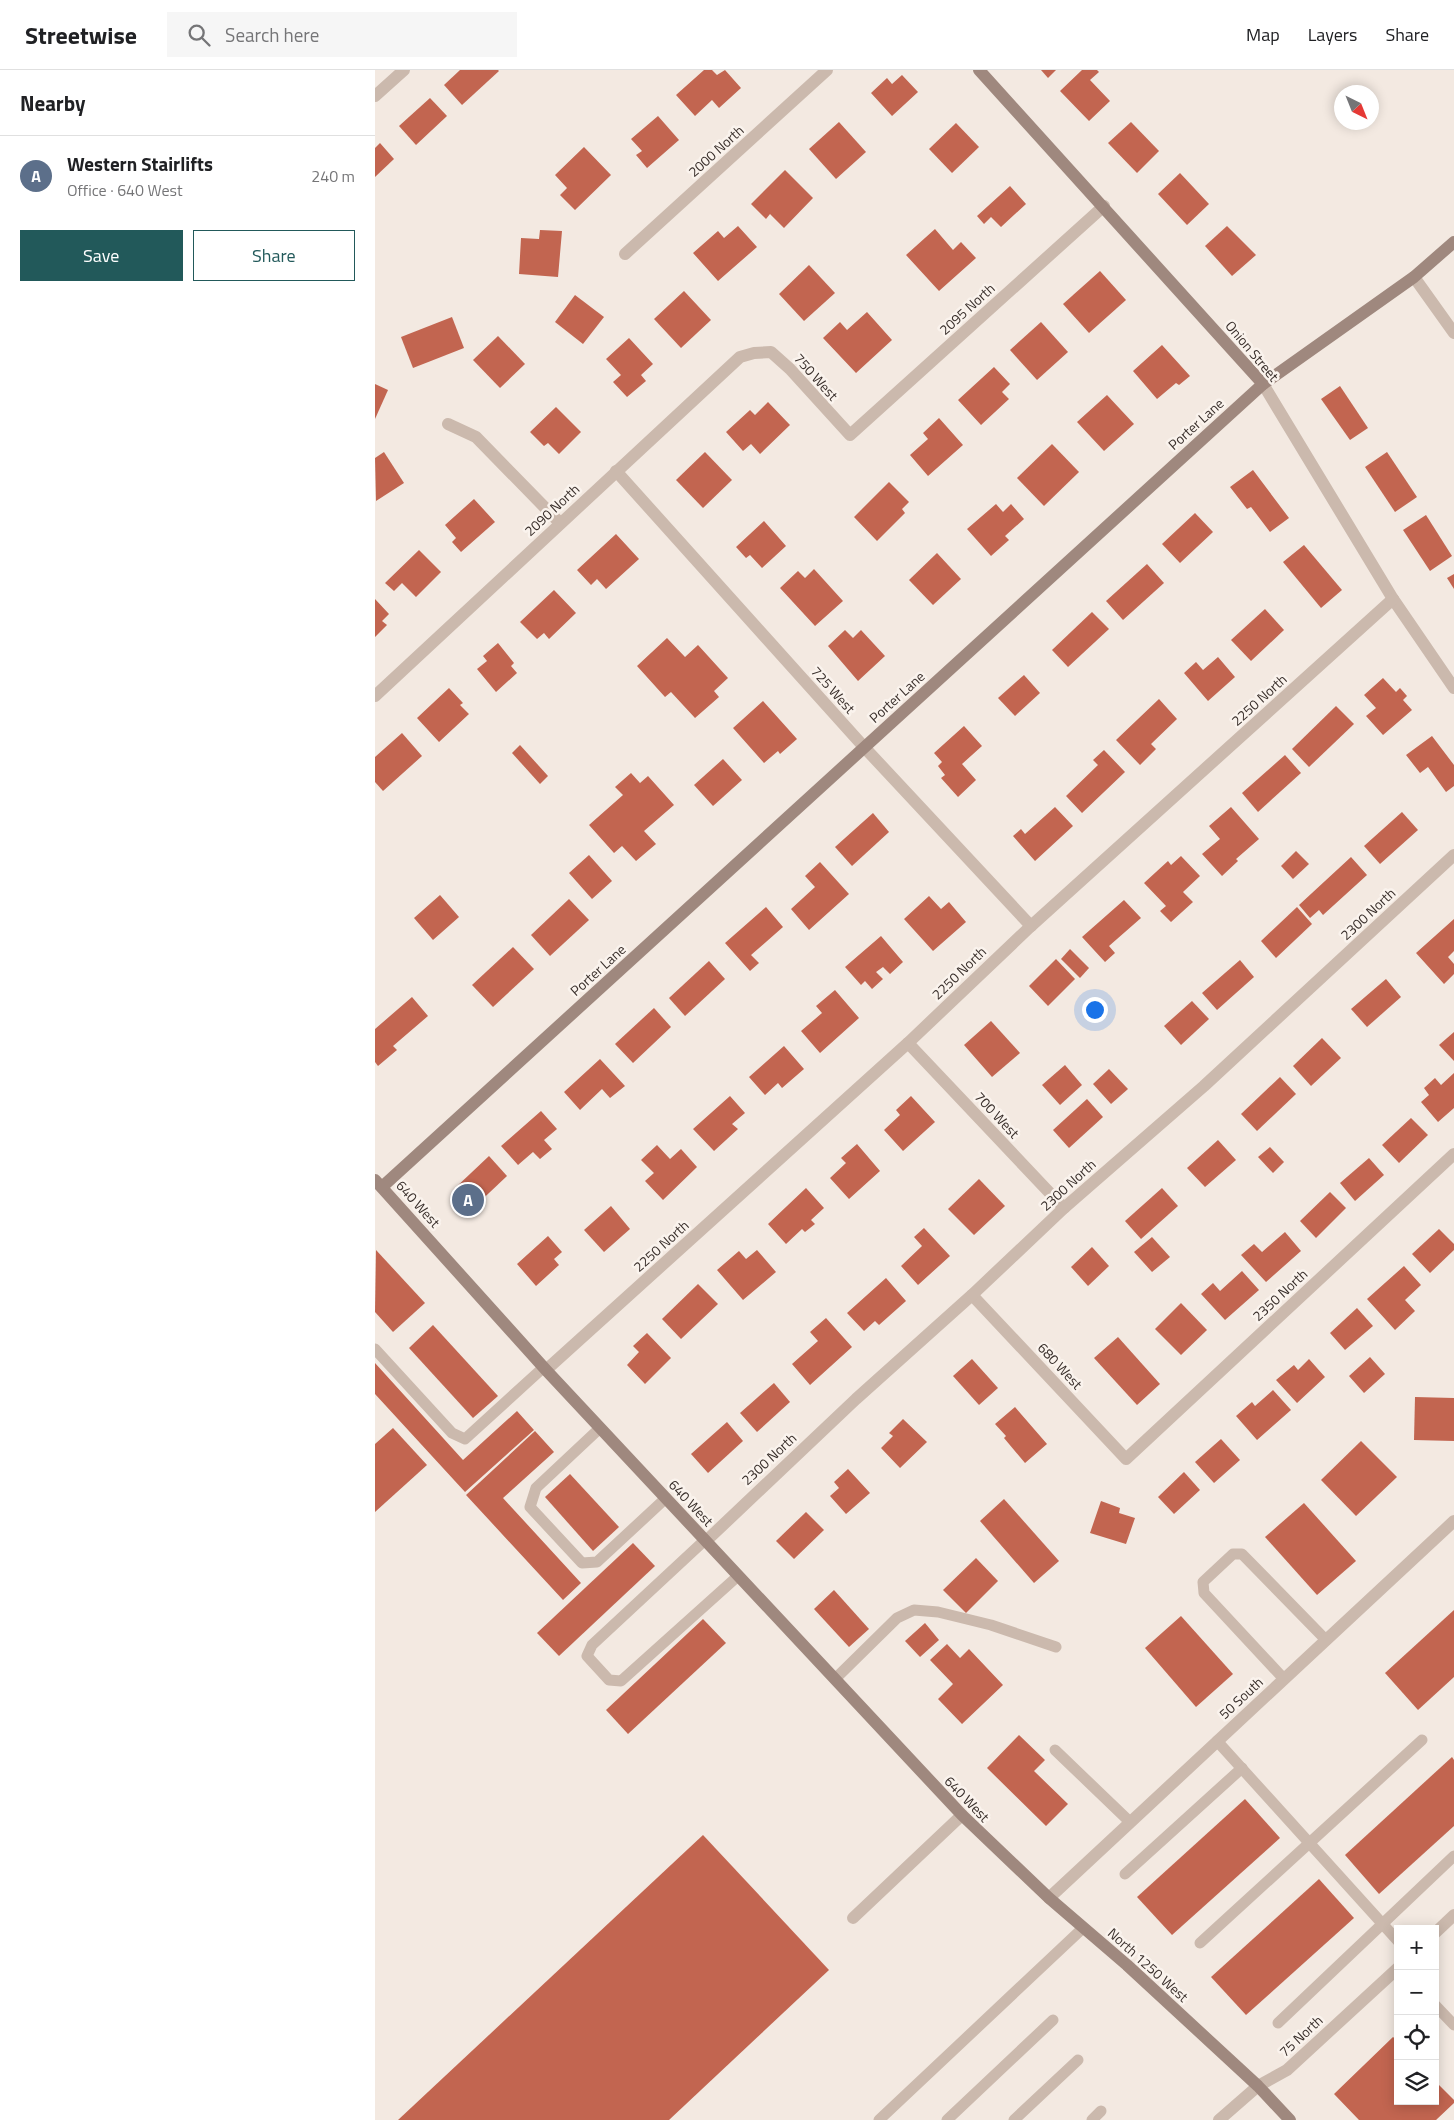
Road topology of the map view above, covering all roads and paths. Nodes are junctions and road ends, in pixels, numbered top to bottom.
1 (404, 70) edge
2 (827, 70) edge
3 (979, 70) edge
4 (375, 96) edge
5 (1104, 206) junction
6 (1454, 242) edge
7 (625, 254) dead end
8 (1414, 277) junction
9 (1454, 333) edge
10 (754, 352) joint
11 (1263, 384) junction
12 (448, 424) dead end
13 (850, 435) joint
14 (615, 471) junction
15 (560, 523) junction
16 (1393, 599) junction
17 (1454, 688) edge
18 (375, 696) edge
19 (864, 747) junction
20 (1454, 855) edge
21 (1031, 926) junction
22 (908, 1042) junction
23 (1454, 1154) edge
24 (377, 1187) edge
25 (1064, 1208) junction
26 (972, 1294) junction
27 (375, 1349) edge
28 (545, 1368) junction
29 (600, 1428) junction
30 (1126, 1459) joint
31 (666, 1498) junction
32 (1454, 1521) edge
33 (705, 1541) junction
34 (738, 1576) junction
35 (1326, 1640) junction
36 (1056, 1647) dead end
37 (835, 1679) junction
38 (1284, 1679) junction
39 (1422, 1740) dead end
40 (1217, 1741) junction
41 (1055, 1750) dead end
42 (1242, 1768) junction
43 (962, 1815) junction
44 (1130, 1822) junction
45 (982, 1836) joint
46 (1309, 1842) junction
47 (1454, 1856) edge
48 (1125, 1874) dead end
49 (1049, 1898) junction
50 (1454, 1917) edge
51 (853, 1918) dead end
52 (1382, 1924) junction
53 (1083, 1928) junction
54 (1439, 1930) edge
55 (1394, 1937) edge
56 (1199, 1943) dead end
57 (1396, 1970) edge
58 (1439, 2009) edge
59 (1053, 2020) dead end
60 (1279, 2023) dead end
61 (1454, 2025) edge
62 (1079, 2060) dead end
63 (1259, 2086) junction
64 (1101, 2112) dead end
65 (879, 2120) edge
66 (947, 2120) edge
67 (1014, 2120) edge
68 (1092, 2120) edge
69 (1219, 2120) edge
70 (1290, 2120) edge

1 - 4 street
2 - 7 street, 2000 North
3 - 5 street, Onion Street
5 - 11 street, Onion Street
5 - 13 street, 2095 North
6 - 8 street, Porter Lane
8 - 9 street
8 - 11 street, Porter Lane
10 - 13 street, 750 West
10 - 14 street, 2090 North
11 - 16 street, Onion Street
11 - 19 street, Porter Lane
12 - 15 street
14 - 15 street, 2090 North
14 - 19 street, 725 West
15 - 18 street, 2090 North
16 - 17 street, Onion Street
16 - 21 street, 2250 North
19 - 21 street, 725 West
19 - 24 street, Porter Lane
20 - 25 street, 2300 North
21 - 22 street, 2250 North
22 - 25 street, 700 West
22 - 28 street, 2250 North
23 - 30 street, 2350 North
24 - 28 street, 640 West
25 - 26 street, 2300 North
26 - 30 street, 680 West
26 - 33 street, 2300 North
27 - 28 lane
28 - 29 street, 640 West
29 - 31 street, 640 West
29 - 31 lane
31 - 33 street, 640 West
32 - 35 street, 50 South
33 - 34 street, 640 West
33 - 34 lane
34 - 37 street, 640 West
35 - 38 street, 50 South
35 - 38 lane
36 - 37 lane
37 - 43 street, 640 West
38 - 40 street, 50 South
39 - 46 lane
40 - 42 lane
40 - 44 street, 50 South
41 - 44 lane
42 - 46 lane
42 - 48 lane
43 - 45 street, 640 West
43 - 51 street
44 - 49 street, 50 South
45 - 49 street, North 1250 West
46 - 52 lane
46 - 56 lane
47 - 52 lane
49 - 53 street, North 1250 West
50 - 54 street
52 - 55 lane
52 - 60 lane
53 - 63 street, North 1250 West
53 - 65 lane
57 - 63 street, 75 North
58 - 61 lane
59 - 66 lane
62 - 67 lane
63 - 69 street, 75 North
63 - 70 street, North 1250 West
64 - 68 lane

